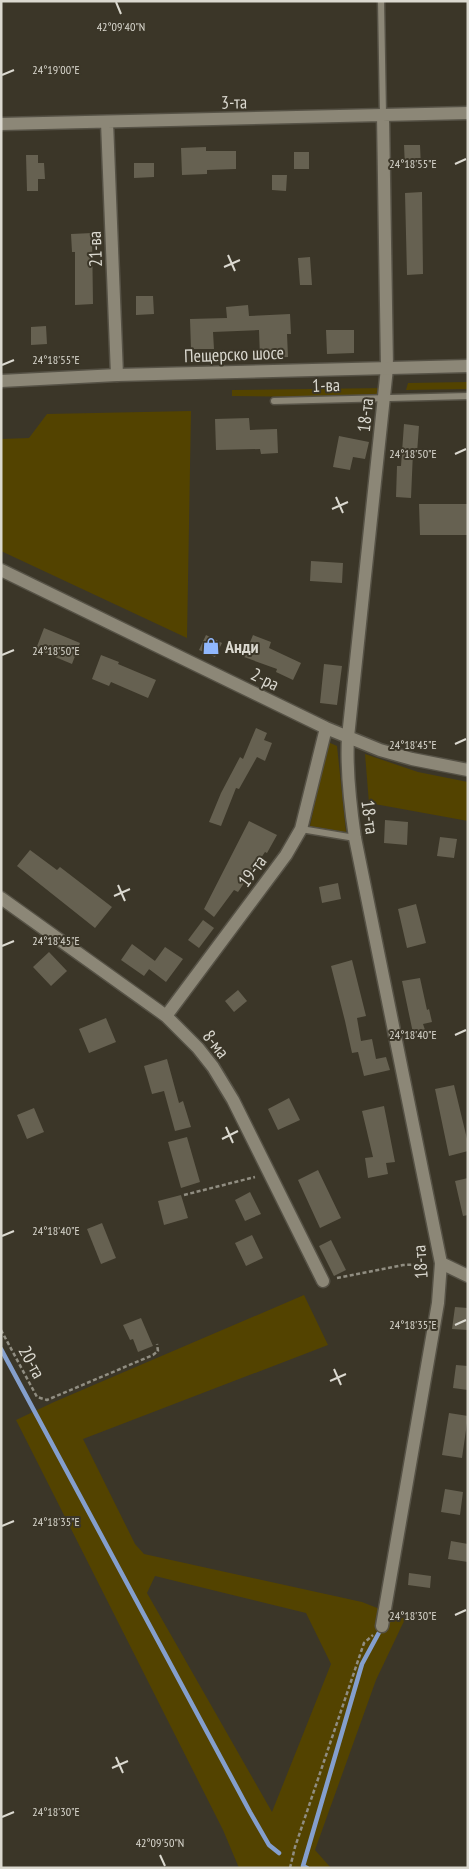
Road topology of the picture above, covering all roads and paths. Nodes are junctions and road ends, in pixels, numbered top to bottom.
1 (381, 1) edge
2 (468, 113) edge
3 (383, 115) junction
4 (107, 122) junction
5 (1, 124) edge
6 (468, 366) edge
7 (387, 368) junction
8 (118, 375) junction
9 (1, 381) edge
10 (468, 396) edge
11 (385, 398) junction
12 (274, 401) dead end
13 (1, 570) edge
14 (326, 728) junction
15 (348, 737) junction
16 (468, 770) edge
17 (301, 829) junction
18 (355, 838) junction
19 (1, 898) edge
20 (166, 1016) junction
21 (270, 1174) junction
22 (184, 1195) dead end
23 (441, 1263) junction
24 (468, 1276) edge
25 (323, 1281) joint
26 (1, 1330) edge
27 (157, 1344) dead end
28 (382, 1626) joint
29 (290, 1868) edge

1 - 3 lane, 18-та
2 - 3 street, 3-та
3 - 4 street, 3-та
3 - 7 street, 18-та
4 - 5 street, 3-та
4 - 8 street, 21-ва
6 - 7 street, Пещерско шосе
7 - 8 street, Пещерско шосе
7 - 11 street, 18-та
8 - 9 street, Пещерско шосе
10 - 11 lane, 1-ва
11 - 12 lane, 1-ва
11 - 15 street, 18-та
13 - 14 street, 2-ра
14 - 15 street, 2-ра
14 - 17 street, 19-та
15 - 16 street, 2-ра
15 - 18 street, 18-та
17 - 18 lane
17 - 20 street, 19-та
18 - 23 street, 18-та
19 - 20 street, 8-ма
20 - 21 street, 8-ма
21 - 22 path
21 - 25 street, 8-ма
23 - 24 street
23 - 25 path
23 - 28 street, 18-та
26 - 27 path, 20-та
28 - 29 path

